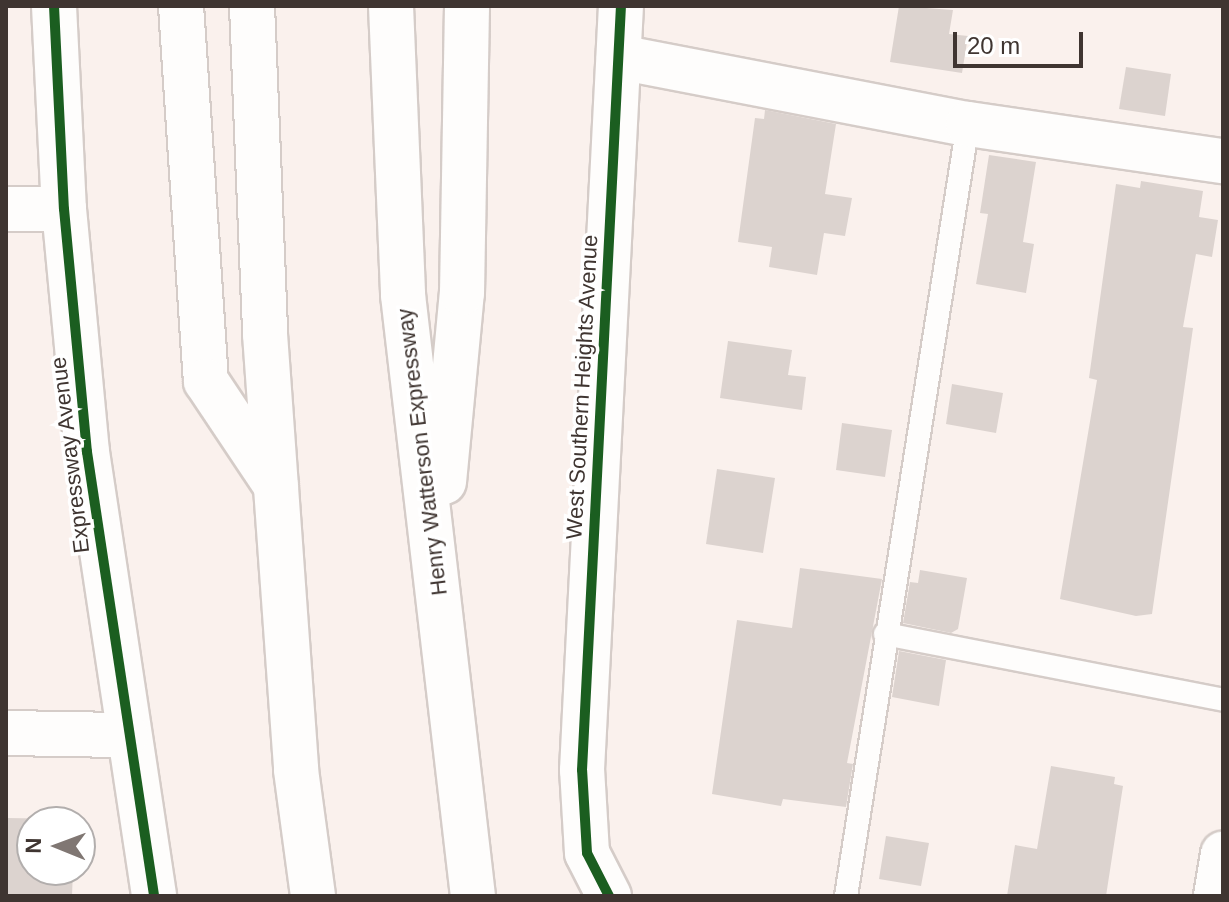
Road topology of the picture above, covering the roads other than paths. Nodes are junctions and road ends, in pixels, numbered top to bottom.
1 (54, 6) edge
2 (181, 6) edge
3 (252, 6) edge
4 (391, 6) edge
5 (467, 6) edge
6 (621, 6) edge
7 (619, 57) junction
8 (968, 124) junction
9 (1223, 161) edge
10 (6, 209) edge
11 (64, 209) junction
12 (280, 492) junction
13 (436, 568) junction
14 (885, 634) junction
15 (1223, 700) edge
16 (6, 733) edge
17 (126, 735) junction
18 (1223, 854) edge
19 (154, 896) edge
20 (313, 896) edge
21 (473, 896) edge
22 (609, 896) edge
23 (846, 896) edge
24 (1216, 896) edge

1 - 11 main road, Expressway Avenue
2 - 12 main road
3 - 12 main road
4 - 13 main road, Henry Watterson Expressway
5 - 13 main road
6 - 7 main road, West Southern Heights Avenue
7 - 8 main road
7 - 22 main road, West Southern Heights Avenue
8 - 9 main road
8 - 14 lane
10 - 11 main road
11 - 17 main road, Expressway Avenue
12 - 20 main road
13 - 21 main road, Henry Watterson Expressway
14 - 15 lane
14 - 23 lane
16 - 17 main road
17 - 19 main road, Expressway Avenue
18 - 24 main road

